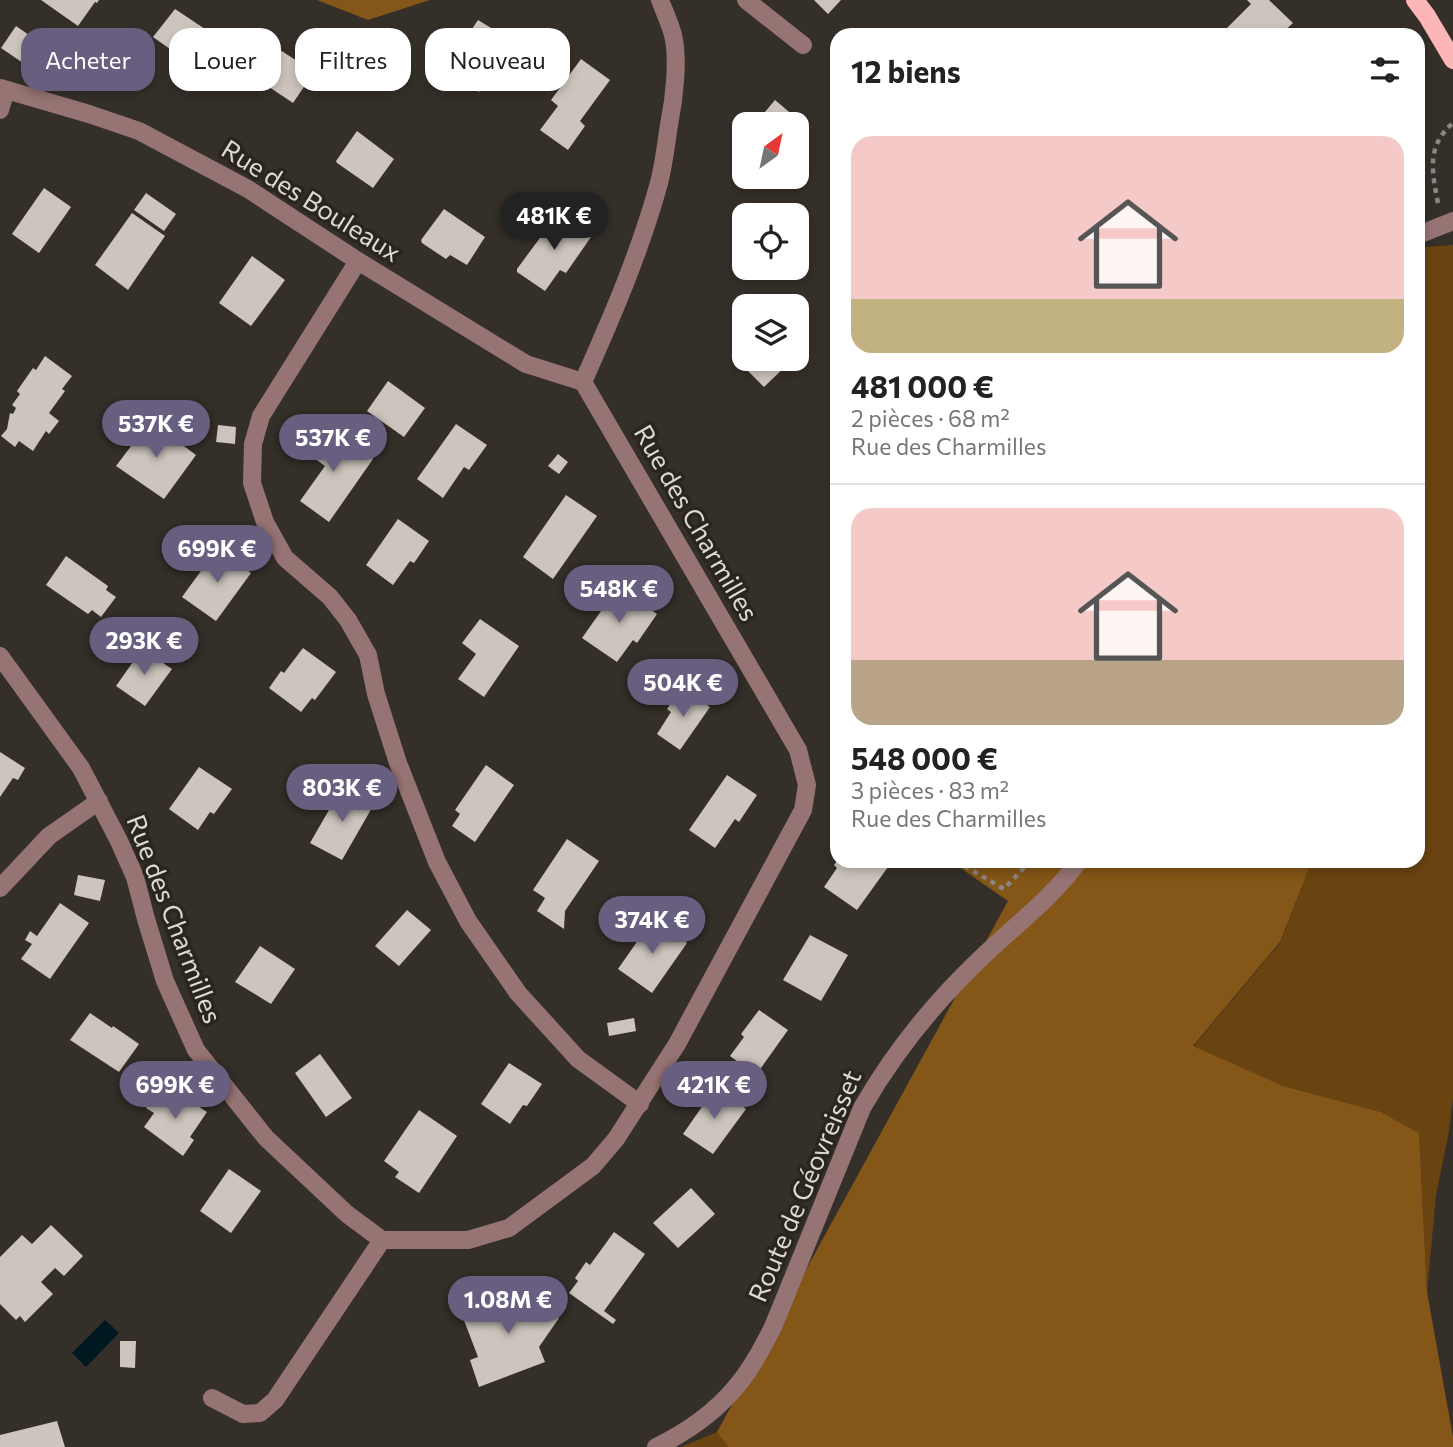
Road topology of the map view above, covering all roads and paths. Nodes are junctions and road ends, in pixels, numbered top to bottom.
1 (660, 0) edge
2 (746, 0) edge
3 (1415, 0) edge
4 (1424, 8) edge
5 (803, 45) dead end
6 (1453, 60) edge
7 (3, 89) edge
8 (0, 110) edge
9 (1453, 124) edge
10 (1447, 223) edge
11 (1425, 228) edge
12 (358, 261) junction
13 (583, 382) junction
14 (0, 656) edge
15 (99, 801) junction
16 (968, 868) edge
17 (1024, 868) edge
18 (1074, 868) edge
19 (0, 888) edge
20 (640, 1104) junction
21 (382, 1240) junction
22 (212, 1398) dead end
23 (656, 1447) edge

1 - 13 street
2 - 5 street
3 - 4 main road
4 - 6 main road
7 - 8 street
7 - 12 street, Rue des Bouleaux
9 - 10 path
10 - 11 street
12 - 13 street, Rue des Bouleaux
12 - 20 street
13 - 20 street, Rue des Charmilles
14 - 15 street, Rue des Charmilles
15 - 19 street
15 - 21 street, Rue des Charmilles
16 - 17 path
18 - 23 street, Route de Géovreisset
20 - 21 street, Rue des Charmilles
21 - 22 street

